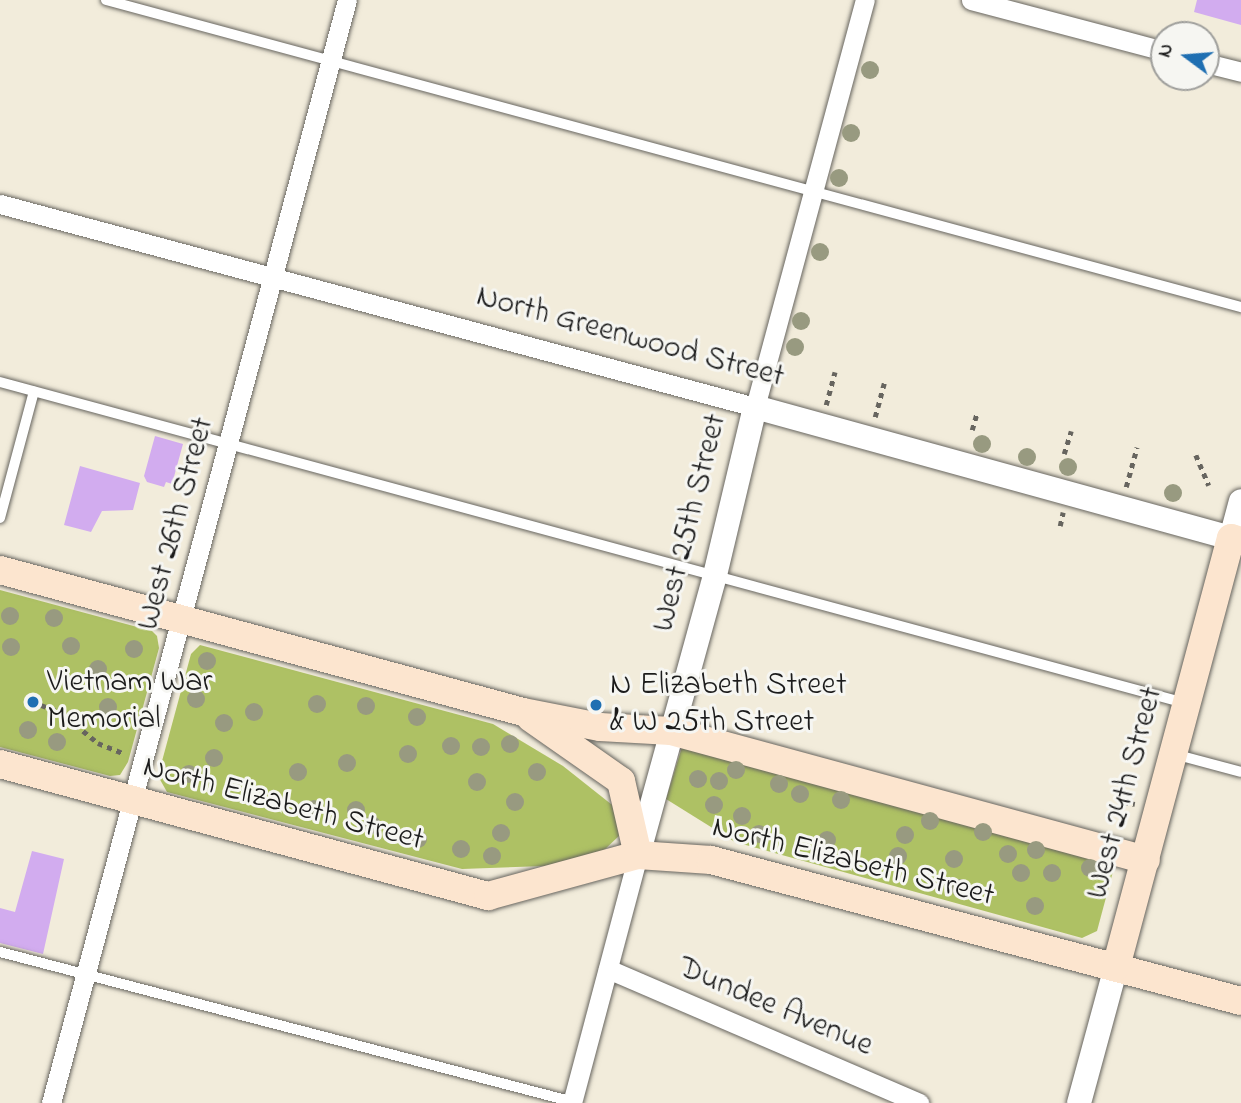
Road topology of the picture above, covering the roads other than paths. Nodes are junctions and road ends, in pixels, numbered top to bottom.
1 (106, 0) edge
2 (347, 0) edge
3 (864, 0) edge
4 (971, 0) edge
5 (1150, 47) edge
6 (331, 59) junction
7 (1220, 66) edge
8 (1241, 72) edge
9 (813, 191) junction
10 (0, 204) edge
11 (275, 278) junction
12 (1241, 307) edge
13 (0, 382) edge
14 (34, 391) junction
15 (755, 407) junction
16 (229, 442) junction
17 (1241, 501) edge
18 (0, 518) edge
19 (1236, 540) edge
20 (0, 570) edge
21 (715, 575) junction
22 (183, 620) junction
23 (1186, 703) junction
24 (523, 712) junction
25 (671, 731) junction
26 (1172, 754) junction
27 (0, 764) edge
28 (1241, 772) edge
29 (135, 801) junction
30 (638, 855) junction
31 (1146, 860) junction
32 (0, 952) edge
33 (1116, 967) junction
34 (608, 969) junction
35 (86, 975) junction
36 (1241, 1001) edge
37 (574, 1102) edge
38 (51, 1103) edge
39 (919, 1103) edge
40 (1079, 1103) edge

1 - 6 lane
2 - 6 street, West 26th Street
3 - 9 street, West 25th Street
4 - 5 street
6 - 9 lane
6 - 11 street, West 26th Street
7 - 8 street
9 - 12 lane
9 - 15 street, West 25th Street
10 - 11 street, North Greenwood Street
11 - 15 street, North Greenwood Street
11 - 16 street, West 26th Street
13 - 14 lane
14 - 16 lane
14 - 18 lane
15 - 19 street, North Greenwood Street
15 - 21 street, West 25th Street
16 - 21 lane
16 - 22 street, West 26th Street
17 - 19 street, West 24th Street
19 - 23 main road, West 24th Street
20 - 22 main road
21 - 23 lane
21 - 25 street, West 25th Street
22 - 24 main road
22 - 29 street, West 26th Street
23 - 26 main road, West 24th Street
24 - 25 main road
24 - 30 main road
25 - 30 street, West 25th Street
25 - 31 main road
26 - 28 lane
26 - 31 main road, West 24th Street
27 - 29 main road, North Elizabeth Street
29 - 30 main road, North Elizabeth Street
29 - 35 street, West 26th Street
30 - 33 main road, North Elizabeth Street
30 - 34 street, West 25th Street
31 - 33 main road, West 24th Street
32 - 35 lane
33 - 36 main road, North Elizabeth Street
33 - 40 street, West 24th Street
34 - 37 street, West 25th Street
34 - 39 street, Dundee Avenue
35 - 37 lane
35 - 38 street, West 26th Street

